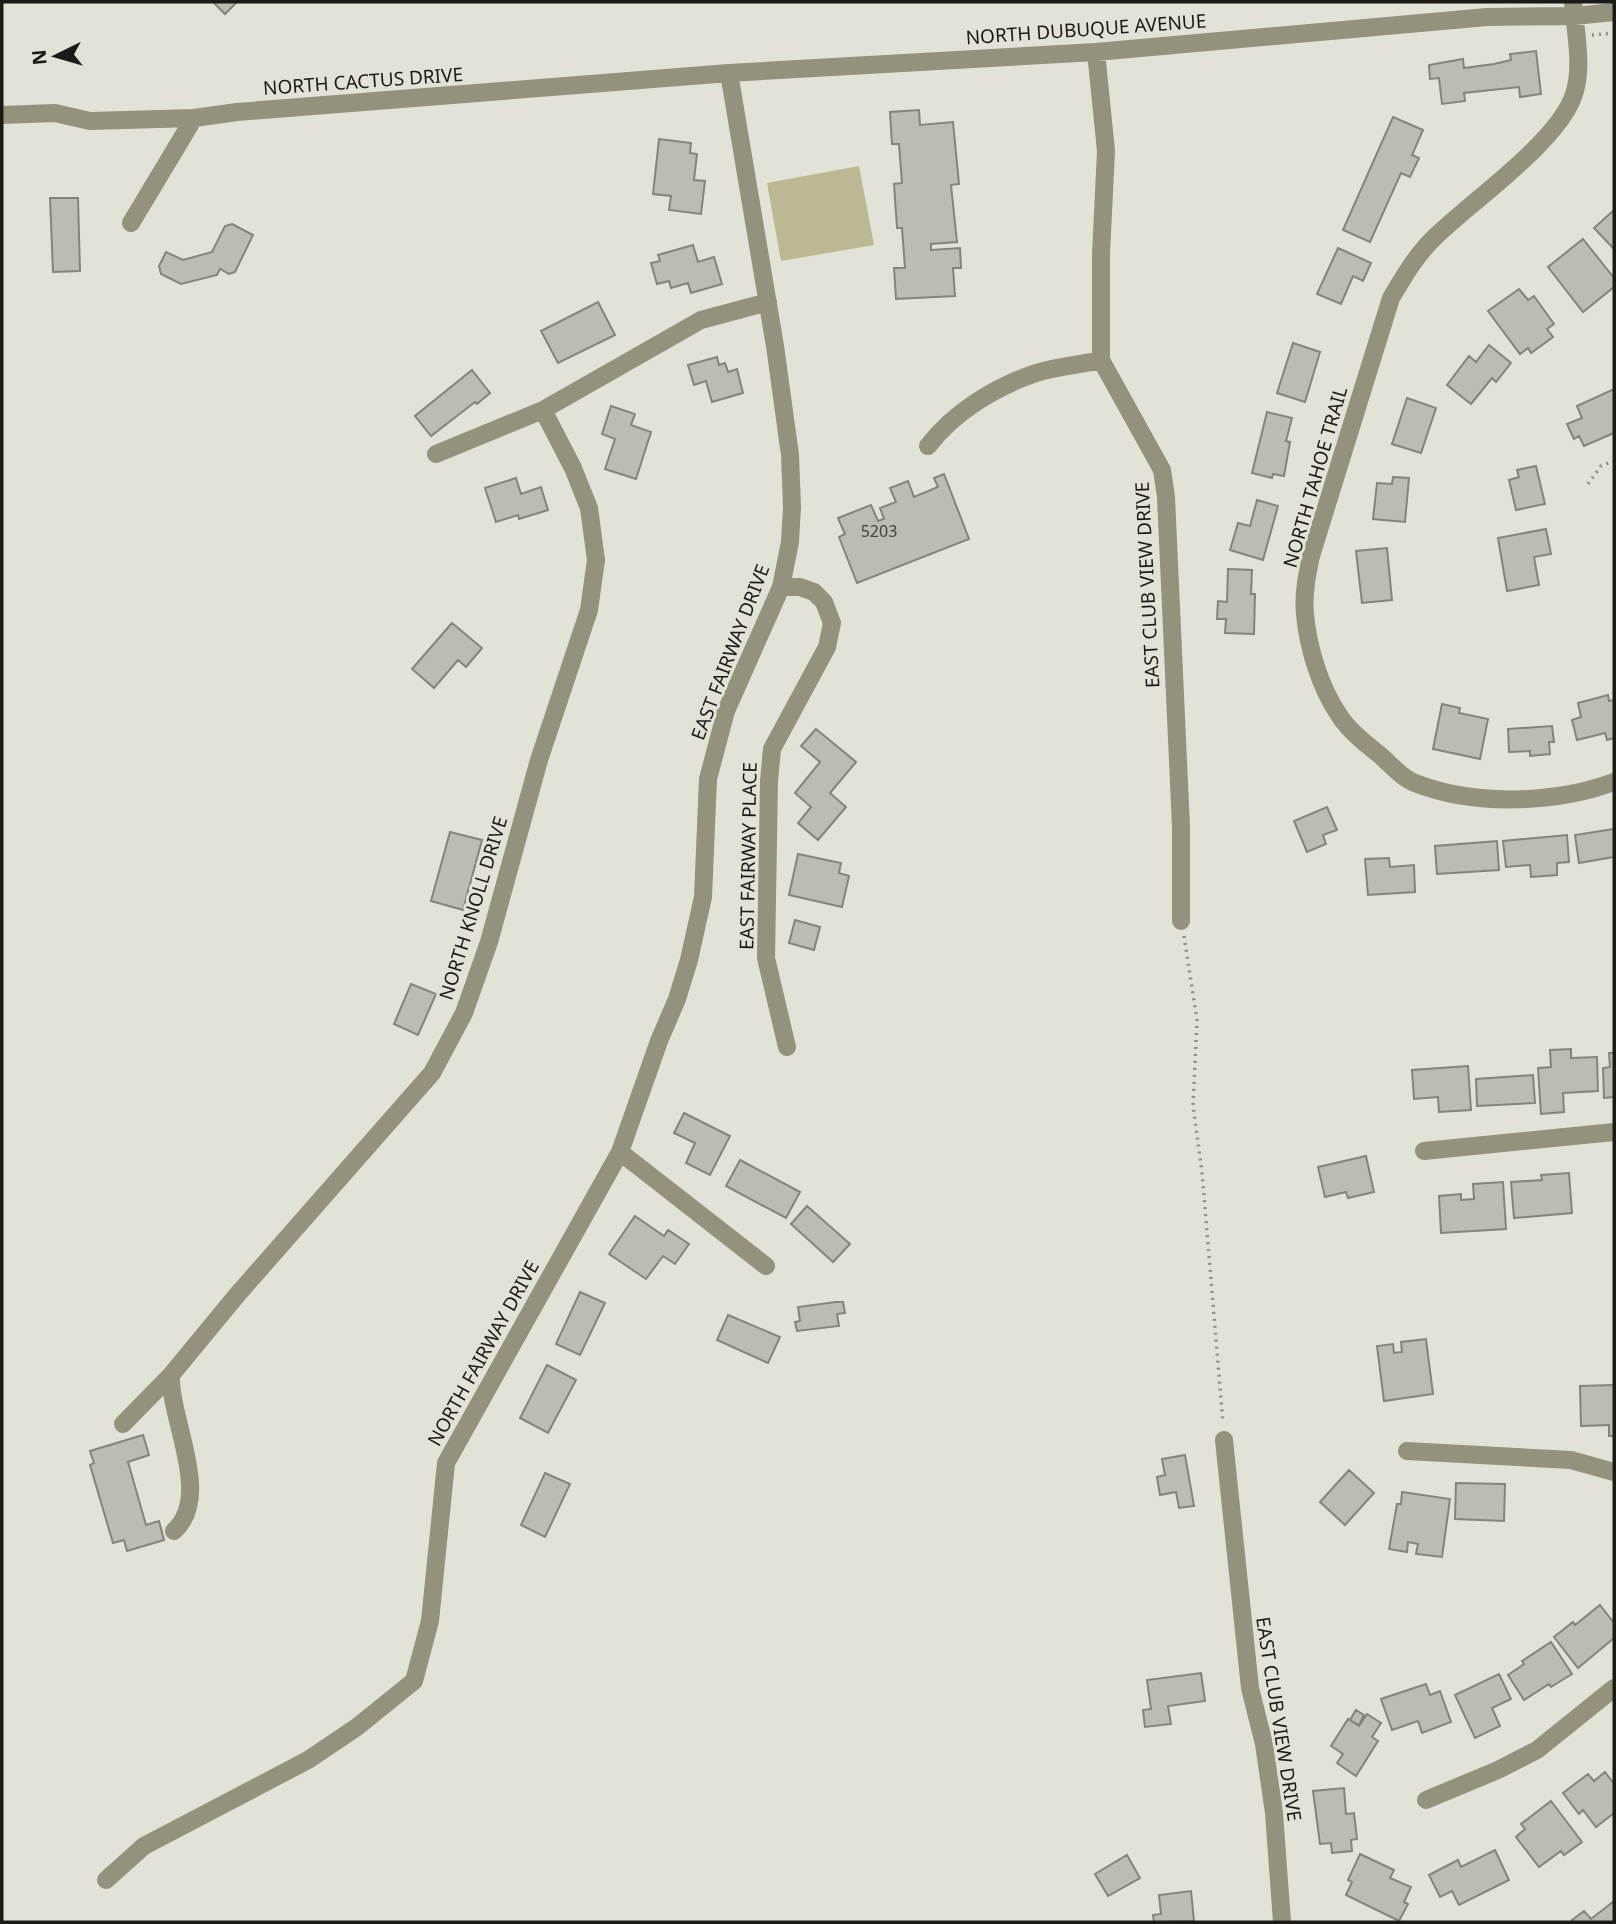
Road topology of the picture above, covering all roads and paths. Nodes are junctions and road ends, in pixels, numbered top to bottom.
1 (1574, 9) edge
2 (1614, 12) edge
3 (1096, 52) junction
4 (729, 73) junction
5 (2, 115) edge
6 (194, 118) junction
7 (131, 223) dead end
8 (768, 302) junction
9 (1101, 360) junction
10 (543, 410) junction
11 (928, 446) dead end
12 (436, 454) dead end
13 (1614, 461) edge
14 (1588, 484) dead end
15 (781, 586) junction
16 (1614, 782) edge
17 (1181, 921) joint
18 (787, 1047) dead end
19 (1614, 1132) edge
20 (1424, 1151) dead end
21 (620, 1152) junction
22 (766, 1266) dead end
23 (171, 1375) junction
24 (122, 1424) dead end
25 (1224, 1440) joint
26 (1407, 1451) dead end
27 (1614, 1472) edge
28 (174, 1531) dead end
29 (1614, 1688) edge
30 (1426, 1800) dead end
31 (106, 1880) dead end
32 (1282, 1922) edge

1 - 2 street, NORTH DUBUQUE AVENUE
1 - 3 street, NORTH DUBUQUE AVENUE
1 - 16 street, NORTH TAHOE TRAIL
3 - 4 street, NORTH DUBUQUE AVENUE
3 - 9 street, EAST CLUB VIEW DRIVE
4 - 6 street, NORTH CACTUS DRIVE
4 - 8 street, EAST FAIRWAY DRIVE
5 - 6 street, NORTH CACTUS DRIVE
6 - 7 street
8 - 10 street
8 - 15 street, EAST FAIRWAY DRIVE
9 - 11 street
9 - 17 street, EAST CLUB VIEW DRIVE
10 - 12 street
10 - 23 street, NORTH KNOLL DRIVE
13 - 14 path
15 - 18 street, EAST FAIRWAY PLACE
15 - 21 street, EAST FAIRWAY DRIVE
17 - 25 path
19 - 20 street
21 - 22 street
21 - 31 street, NORTH FAIRWAY DRIVE
23 - 24 street, NORTH KNOLL DRIVE
23 - 28 street
25 - 32 street, EAST CLUB VIEW DRIVE
26 - 27 street
29 - 30 street

